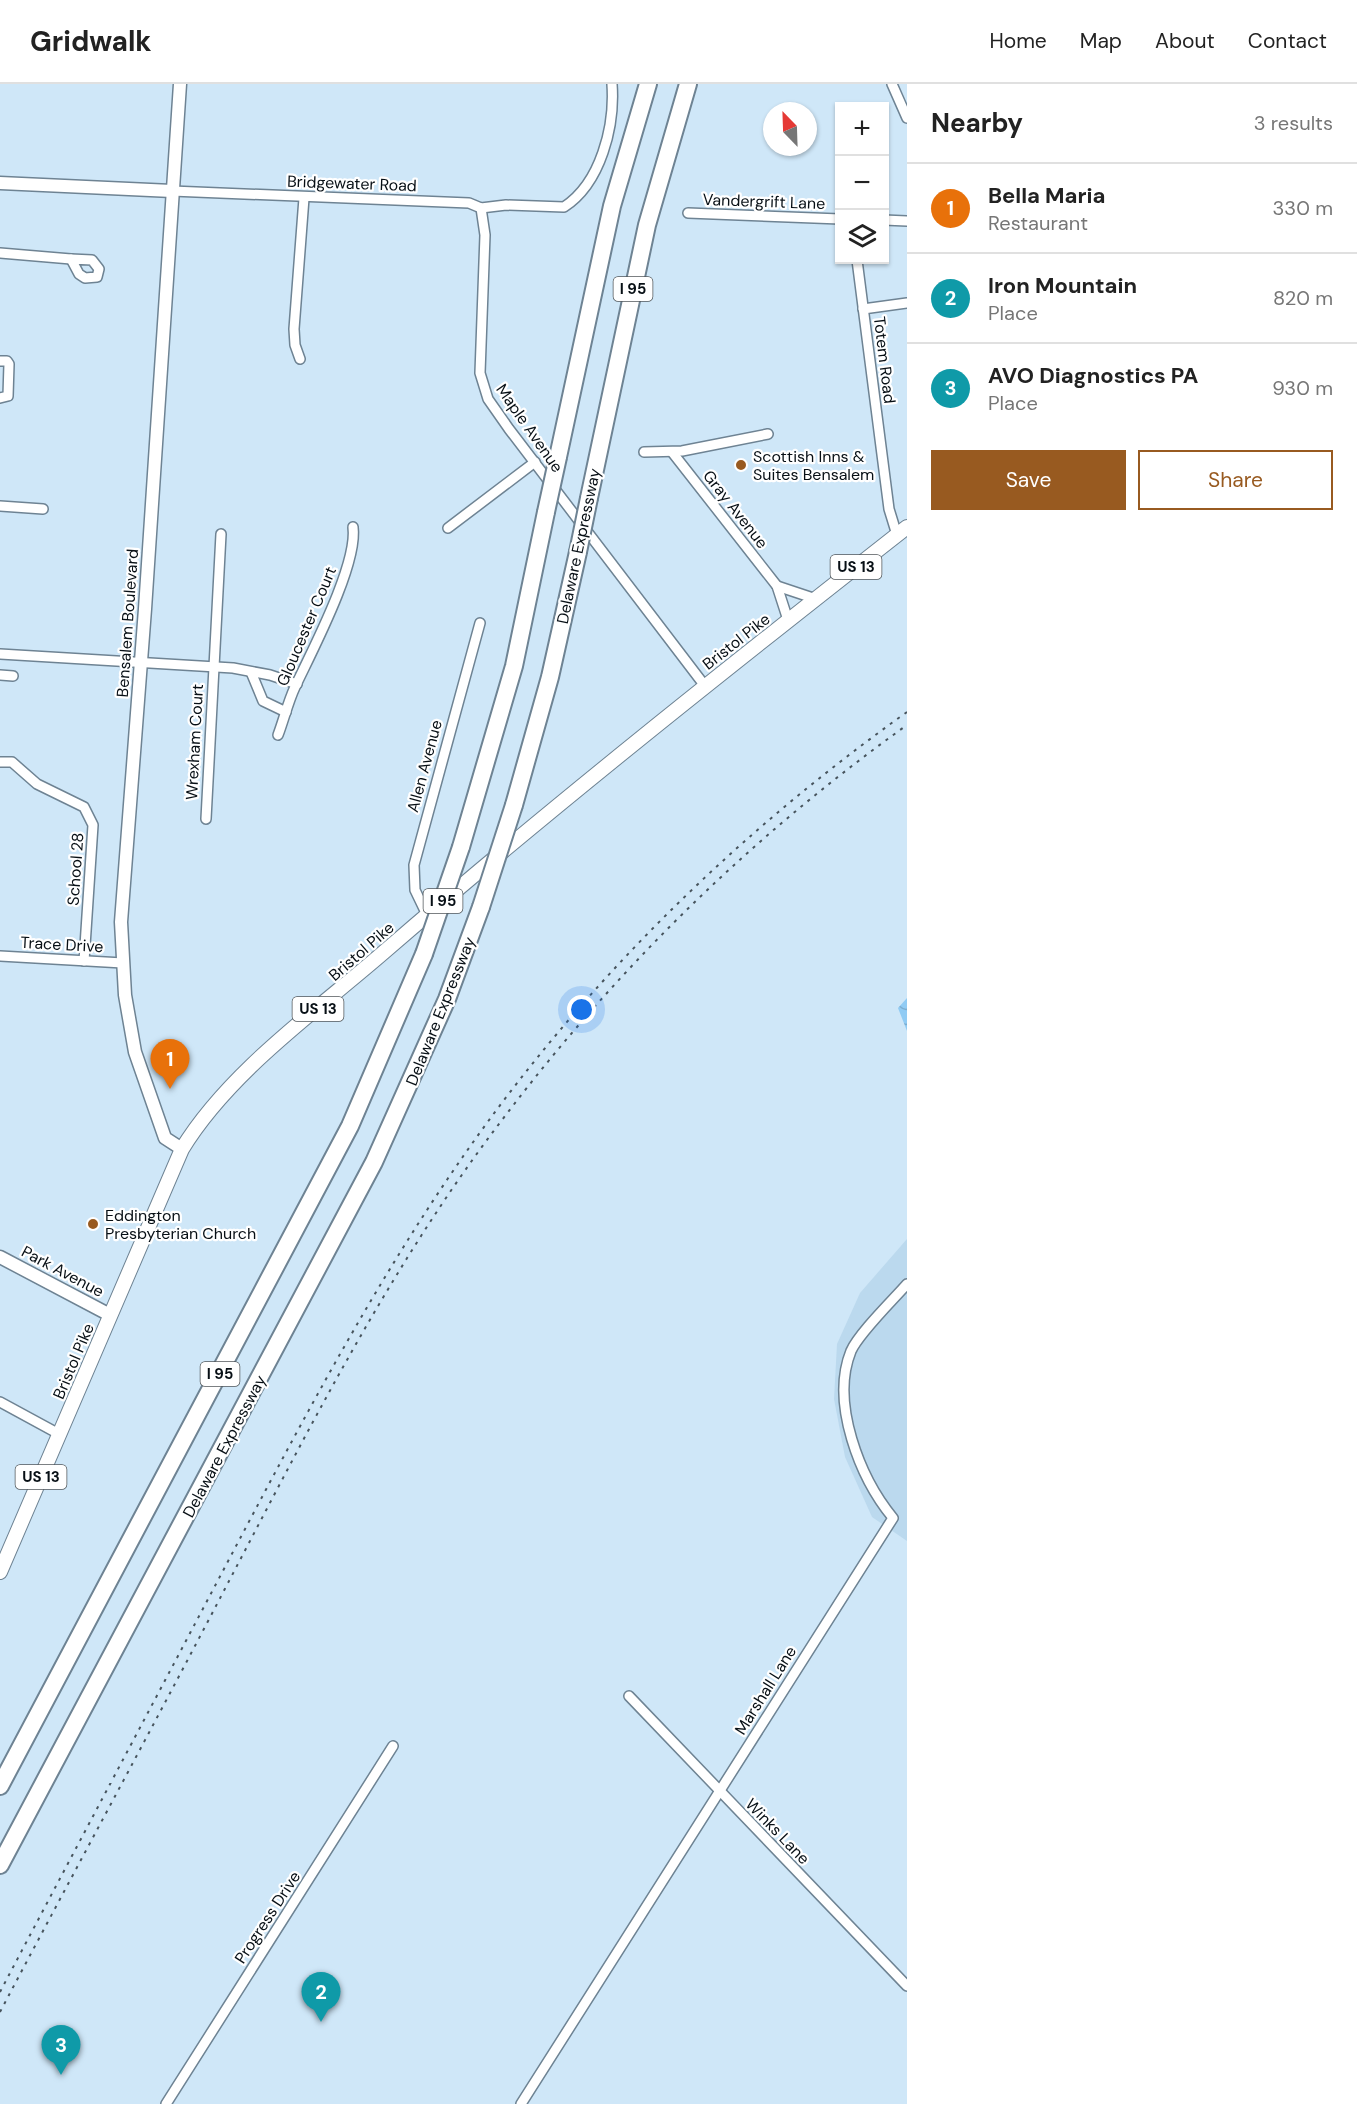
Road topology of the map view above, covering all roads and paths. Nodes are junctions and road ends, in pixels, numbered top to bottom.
1 (180, 84) edge
2 (612, 84) edge
3 (648, 84) edge
4 (688, 84) edge
5 (892, 84) edge
6 (907, 118) edge
7 (0, 183) edge
8 (172, 191) junction
9 (304, 198) junction
10 (481, 208) junction
11 (688, 213) dead end
12 (835, 219) edge
13 (889, 220) edge
14 (907, 221) edge
15 (0, 254) edge
16 (71, 259) dead end
17 (857, 264) edge
18 (907, 303) edge
19 (863, 309) junction
20 (300, 359) dead end
21 (0, 361) edge
22 (0, 398) edge
23 (768, 434) dead end
24 (644, 452) dead end
25 (672, 452) junction
26 (535, 462) junction
27 (0, 506) edge
28 (43, 509) dead end
29 (353, 527) dead end
30 (448, 528) dead end
31 (904, 533) edge
32 (221, 534) dead end
33 (777, 586) junction
34 (816, 599) junction
35 (788, 620) junction
36 (480, 623) dead end
37 (0, 654) edge
38 (141, 661) junction
39 (213, 667) junction
40 (251, 672) junction
41 (0, 675) edge
42 (13, 676) dead end
43 (297, 684) junction
44 (705, 686) junction
45 (286, 712) junction
46 (278, 735) dead end
47 (0, 762) edge
48 (206, 819) dead end
49 (427, 915) junction
50 (0, 956) edge
51 (84, 961) junction
52 (123, 963) junction
53 (182, 1149) junction
54 (0, 1257) edge
55 (907, 1284) edge
56 (110, 1315) junction
57 (0, 1402) edge
58 (59, 1434) junction
59 (0, 1572) edge
60 (629, 1696) dead end
61 (393, 1746) dead end
62 (0, 1786) edge
63 (720, 1792) junction
64 (0, 1865) edge
65 (907, 1986) edge
66 (166, 2104) edge
67 (521, 2104) edge

1 - 8 main road, Bensalem Boulevard
2 - 10 street, Bridgewater Road
3 - 62 highway, I 95, bridge
4 - 64 highway, Delaware Expressway / I 95, bridge
5 - 6 street
7 - 8 main road, Bridgewater Road
8 - 9 street, Bridgewater Road
8 - 38 main road, Bensalem Boulevard
9 - 10 street, Bridgewater Road
9 - 20 street
10 - 26 street, Maple Avenue
11 - 12 street, Vandergrift Lane
13 - 14 street
15 - 16 street
17 - 19 street, Totem Road
18 - 19 street
19 - 31 street, Totem Road
21 - 22 street
23 - 25 street
24 - 25 street
25 - 33 street, Gray Avenue
26 - 30 street
26 - 44 street, Maple Avenue
27 - 28 street
29 - 43 street, Gloucester Court
31 - 34 main road, Bristol Pike / US 13
32 - 39 street, Wrexham Court
33 - 34 street
33 - 35 street, Gray Avenue
34 - 35 main road, Bristol Pike / US 13
35 - 44 main road, Bristol Pike / US 13
36 - 49 street, Allen Avenue
37 - 38 street
38 - 39 street
38 - 52 main road, Bensalem Boulevard
39 - 40 street
39 - 48 street, Wrexham Court
40 - 43 street
40 - 45 street
41 - 42 street
43 - 45 street, Gloucester Court
44 - 49 main road, Bristol Pike / US 13
45 - 46 street, Gloucester Court
47 - 51 street, School 28
49 - 53 main road, Bristol Pike / US 13
50 - 51 street, Trace Drive
51 - 52 street, Trace Drive
52 - 53 main road, Bensalem Boulevard
53 - 56 main road, Bristol Pike / US 13
54 - 56 main road, Park Avenue
55 - 63 street, Marshall Lane
56 - 58 main road, Bristol Pike / US 13
57 - 58 street
58 - 59 main road, Bristol Pike / US 13
60 - 63 street, Winks Lane
61 - 66 street, Progress Drive
63 - 65 street, Winks Lane
63 - 67 street, Marshall Lane

